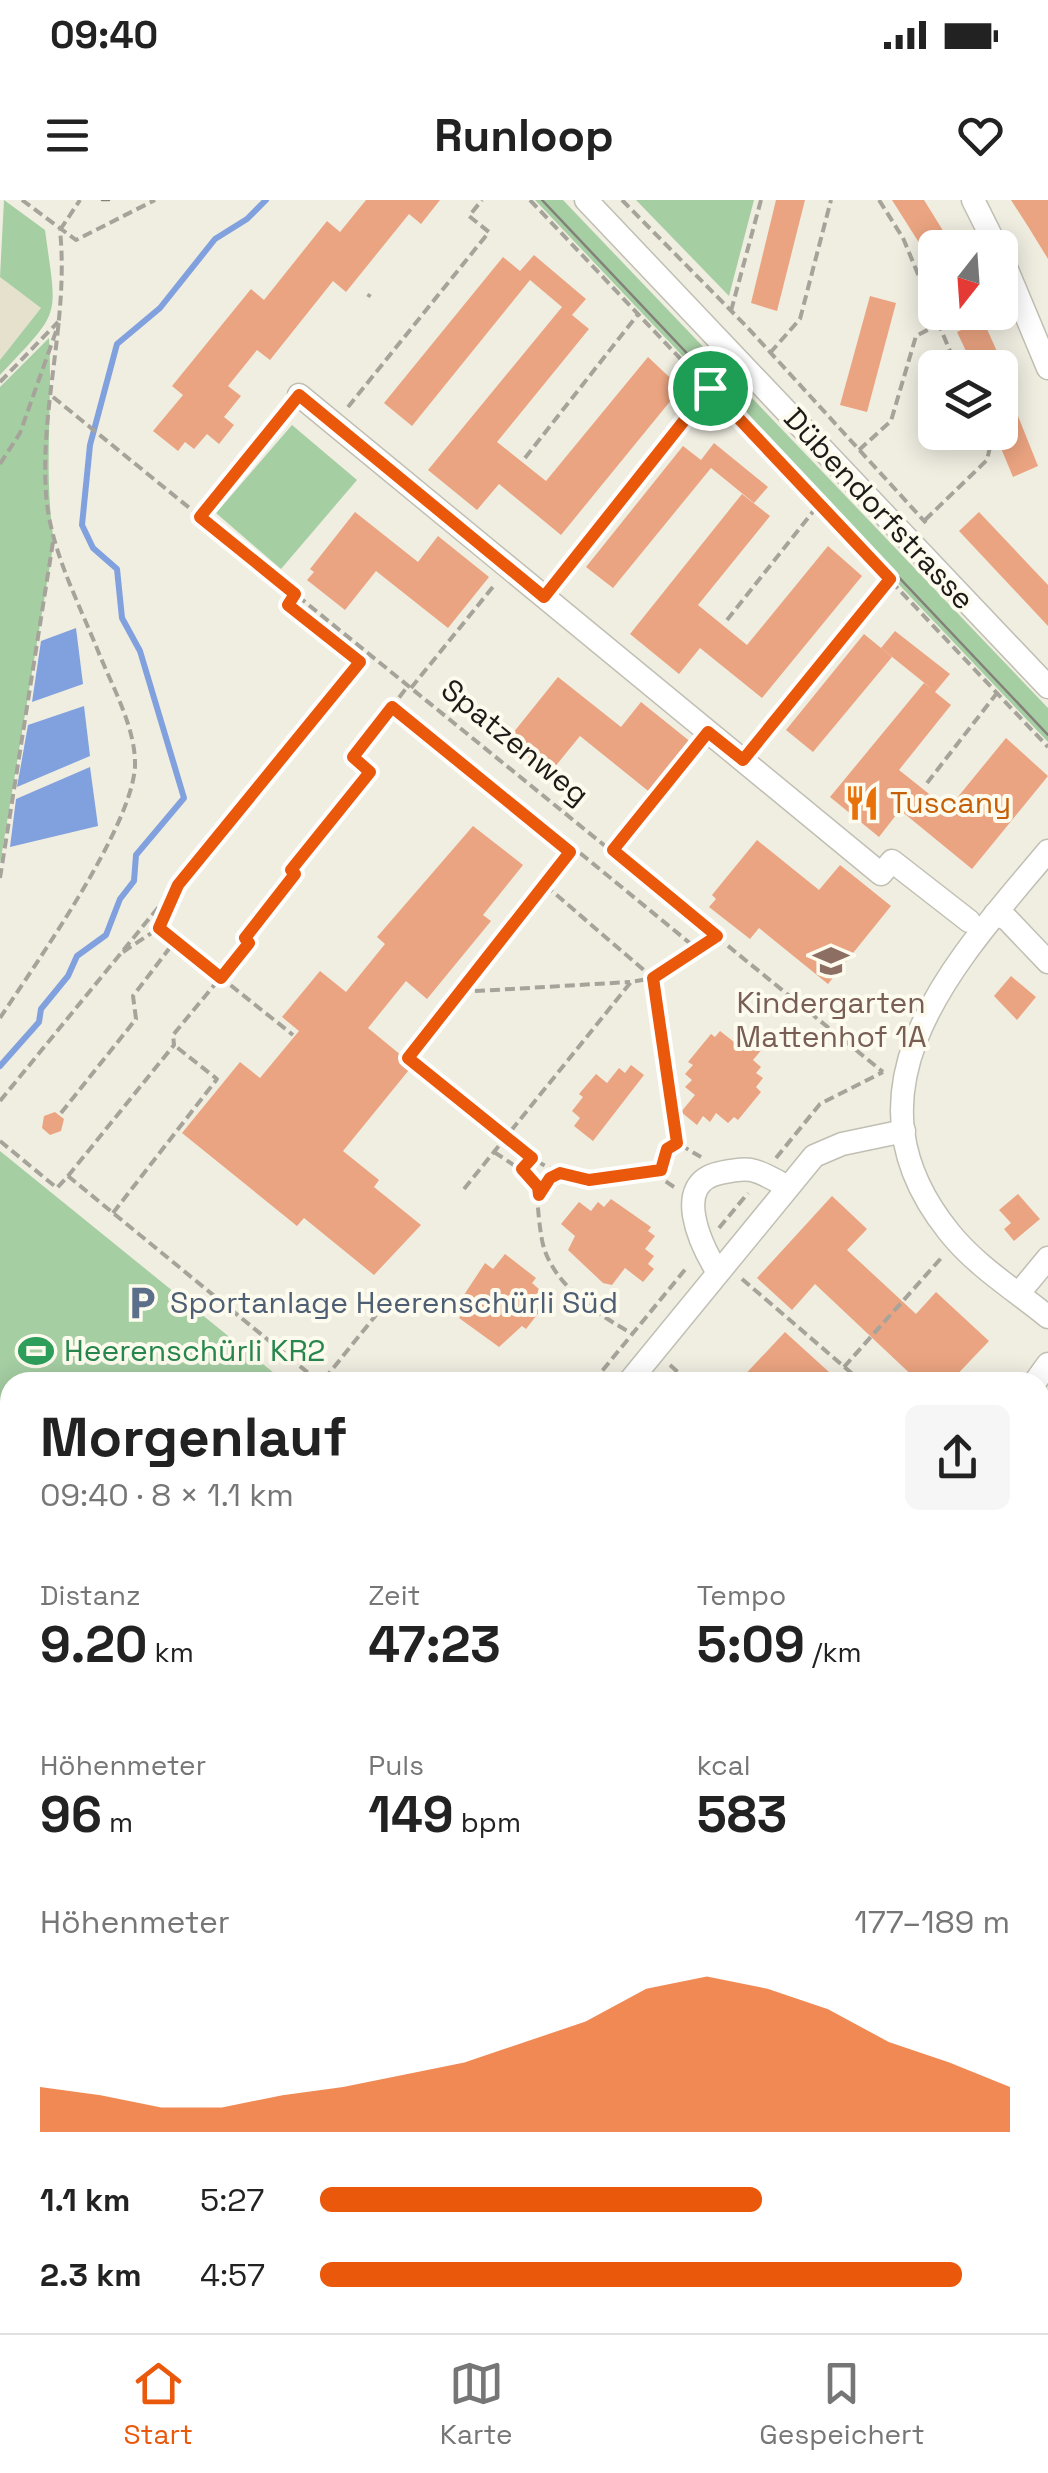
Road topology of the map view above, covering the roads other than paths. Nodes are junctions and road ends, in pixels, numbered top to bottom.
1 (586, 200) edge
2 (974, 200) edge
3 (988, 230) edge
4 (1018, 283) edge
5 (1038, 316) edge
6 (1047, 366) edge
7 (299, 395) road end
8 (1048, 686) edge
9 (1048, 851) edge
10 (995, 914) junction
11 (969, 921) dead end
12 (1048, 962) edge
13 (904, 1131) junction
14 (786, 1186) junction
15 (1048, 1258) edge
16 (726, 1271) junction
17 (1019, 1294) junction
18 (1048, 1317) edge
19 (638, 1372) edge

1 - 8 street, Dübendorfstrasse
2 - 3 street
4 - 5 street
5 - 6 street
7 - 11 street
9 - 10 street
10 - 12 street
10 - 13 street
13 - 14 street
13 - 17 street
14 - 16 street
14 - 16 street
15 - 17 street
16 - 19 street
17 - 18 street

